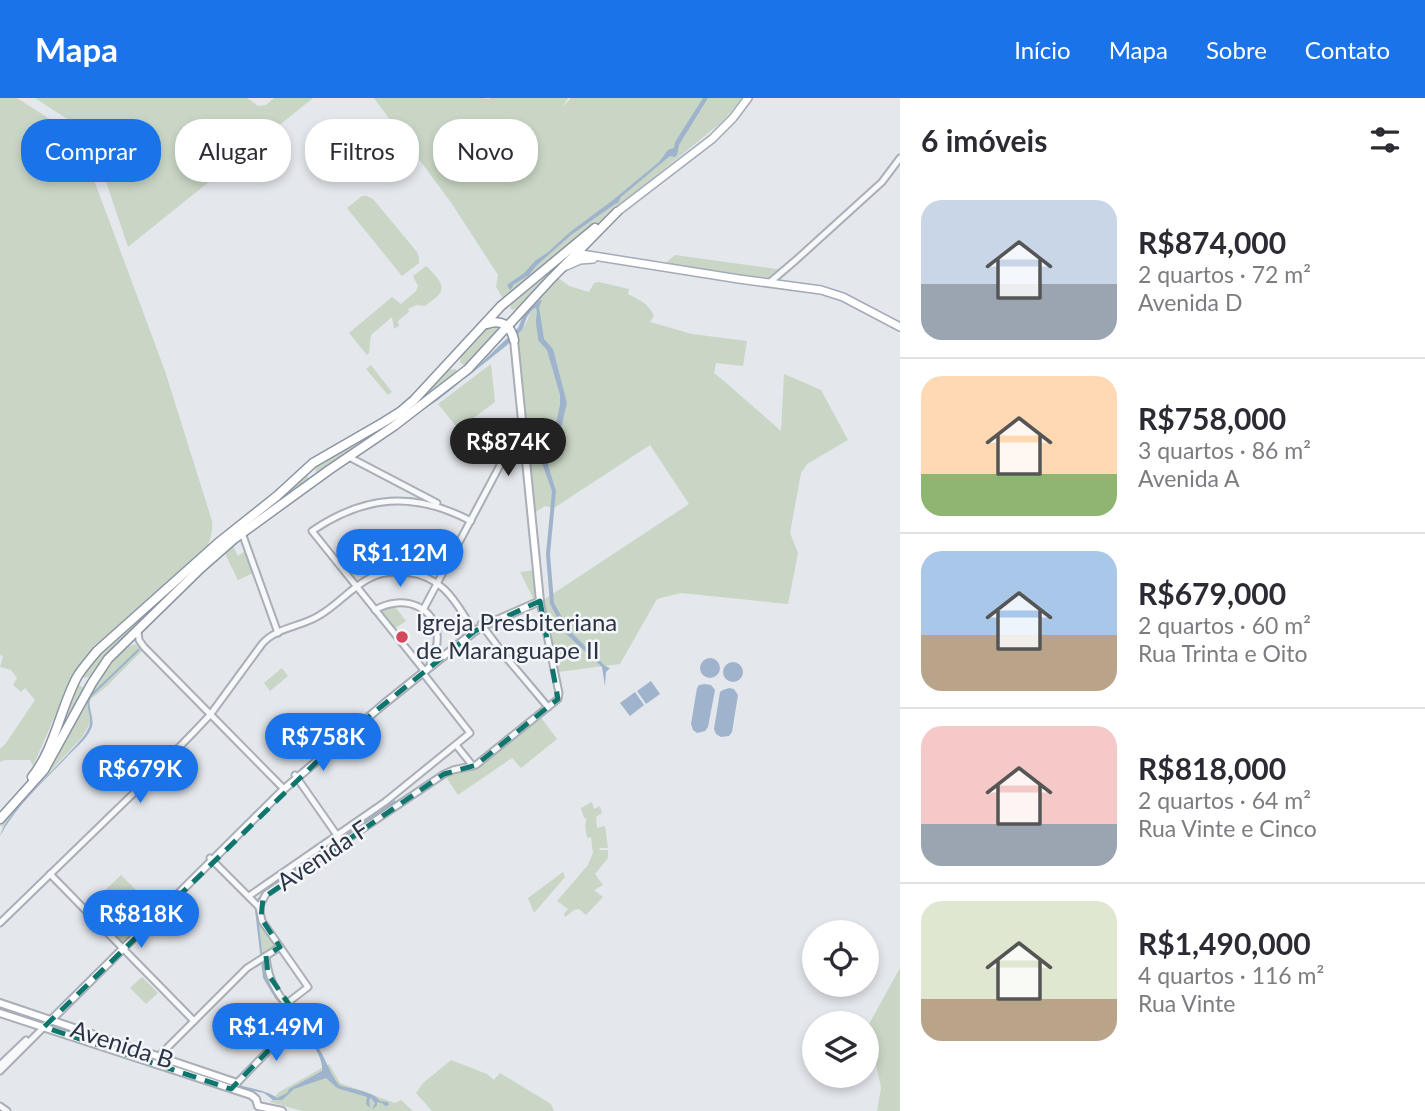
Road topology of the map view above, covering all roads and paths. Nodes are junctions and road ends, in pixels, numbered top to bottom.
1 (748, 98) edge
2 (900, 158) edge
3 (617, 212) junction
4 (589, 240) junction
5 (577, 253) junction
6 (587, 255) junction
7 (561, 256) junction
8 (614, 260) junction
9 (560, 269) junction
10 (550, 280) junction
11 (769, 283) junction
12 (524, 286) junction
13 (484, 325) junction
14 (900, 327) edge
15 (511, 333) junction
16 (462, 349) junction
17 (477, 361) junction
18 (443, 370) junction
19 (422, 405) junction
20 (522, 424) junction
21 (355, 440) junction
22 (370, 442) junction
23 (349, 457) junction
24 (277, 496) junction
25 (449, 510) junction
26 (273, 511) junction
27 (471, 521) junction
28 (242, 533) junction
29 (438, 583) junction
30 (356, 587) junction
31 (540, 599) junction
32 (375, 610) junction
33 (423, 610) junction
34 (482, 625) junction
35 (473, 629) junction
36 (138, 630) junction
37 (278, 633) junction
38 (121, 646) junction
39 (144, 647) junction
40 (430, 664) junction
41 (83, 668) junction
42 (100, 669) junction
43 (423, 671) junction
44 (72, 689) junction
45 (85, 695) junction
46 (548, 708) junction
47 (210, 715) junction
48 (456, 745) junction
49 (473, 766) junction
50 (296, 776) junction
51 (282, 787) junction
52 (0, 812) edge
53 (0, 819) edge
54 (339, 838) junction
55 (211, 859) junction
56 (50, 874) junction
57 (255, 902) junction
58 (0, 923) edge
59 (280, 947) junction
60 (123, 948) junction
61 (264, 957) junction
62 (0, 1003) edge
63 (286, 1004) junction
64 (0, 1013) edge
65 (194, 1021) junction
66 (46, 1024) junction
67 (158, 1056) junction
68 (0, 1065) edge
69 (0, 1071) edge
70 (234, 1086) junction
71 (0, 1106) edge
72 (7, 1111) edge
73 (282, 1111) edge

1 - 3 main road
2 - 11 street
3 - 4 highway
3 - 7 highway
4 - 5 highway
4 - 6 highway
5 - 6 main road
5 - 7 main road
5 - 9 highway
6 - 8 main road
7 - 12 highway
8 - 9 main road
8 - 11 main road
9 - 10 highway
10 - 12 highway
10 - 15 highway
11 - 14 main road
12 - 13 highway
13 - 15 highway
13 - 16 highway
15 - 17 highway
15 - 20 main road
16 - 17 highway
16 - 18 highway
17 - 19 highway
18 - 19 highway
18 - 21 highway
19 - 22 highway
20 - 27 street
20 - 31 main road
21 - 22 highway
21 - 24 highway
22 - 23 highway
23 - 25 street
23 - 26 highway
24 - 26 highway
24 - 41 highway
25 - 27 street
25 - 30 street
26 - 28 highway
27 - 29 street
28 - 36 highway
28 - 37 street
29 - 30 street
29 - 33 street
29 - 35 street
30 - 32 street
30 - 37 street
31 - 34 main road
31 - 46 street, Avenida F
32 - 33 street
32 - 43 street
33 - 40 street
34 - 35 main road
34 - 43 main road
34 - 46 street
35 - 40 main road
36 - 38 highway
36 - 39 street
37 - 47 street
38 - 39 street
38 - 42 highway
39 - 47 street
40 - 43 main road
41 - 42 highway
41 - 44 highway
42 - 45 highway
43 - 48 street
43 - 50 main road
44 - 45 highway
44 - 52 highway
45 - 53 highway
46 - 49 street, Avenida F
47 - 51 street
47 - 56 street
48 - 49 street
48 - 54 street
49 - 57 street, Avenida F
50 - 51 main road
50 - 54 street
50 - 55 main road
51 - 55 main road
54 - 57 street
55 - 57 street
55 - 60 main road
56 - 58 street
56 - 60 street
57 - 59 street, Avenida F
59 - 61 street
59 - 63 street, Avenida F
60 - 65 street
60 - 66 main road
61 - 63 street
61 - 65 street
62 - 66 main road, Avenida B
63 - 70 street
64 - 66 main road, Avenida B
65 - 67 street
66 - 67 main road, Avenida B
66 - 68 street
66 - 69 street
66 - 70 main road, Avenida B
67 - 70 main road, Avenida B
70 - 73 main road, Avenida B
71 - 72 street

